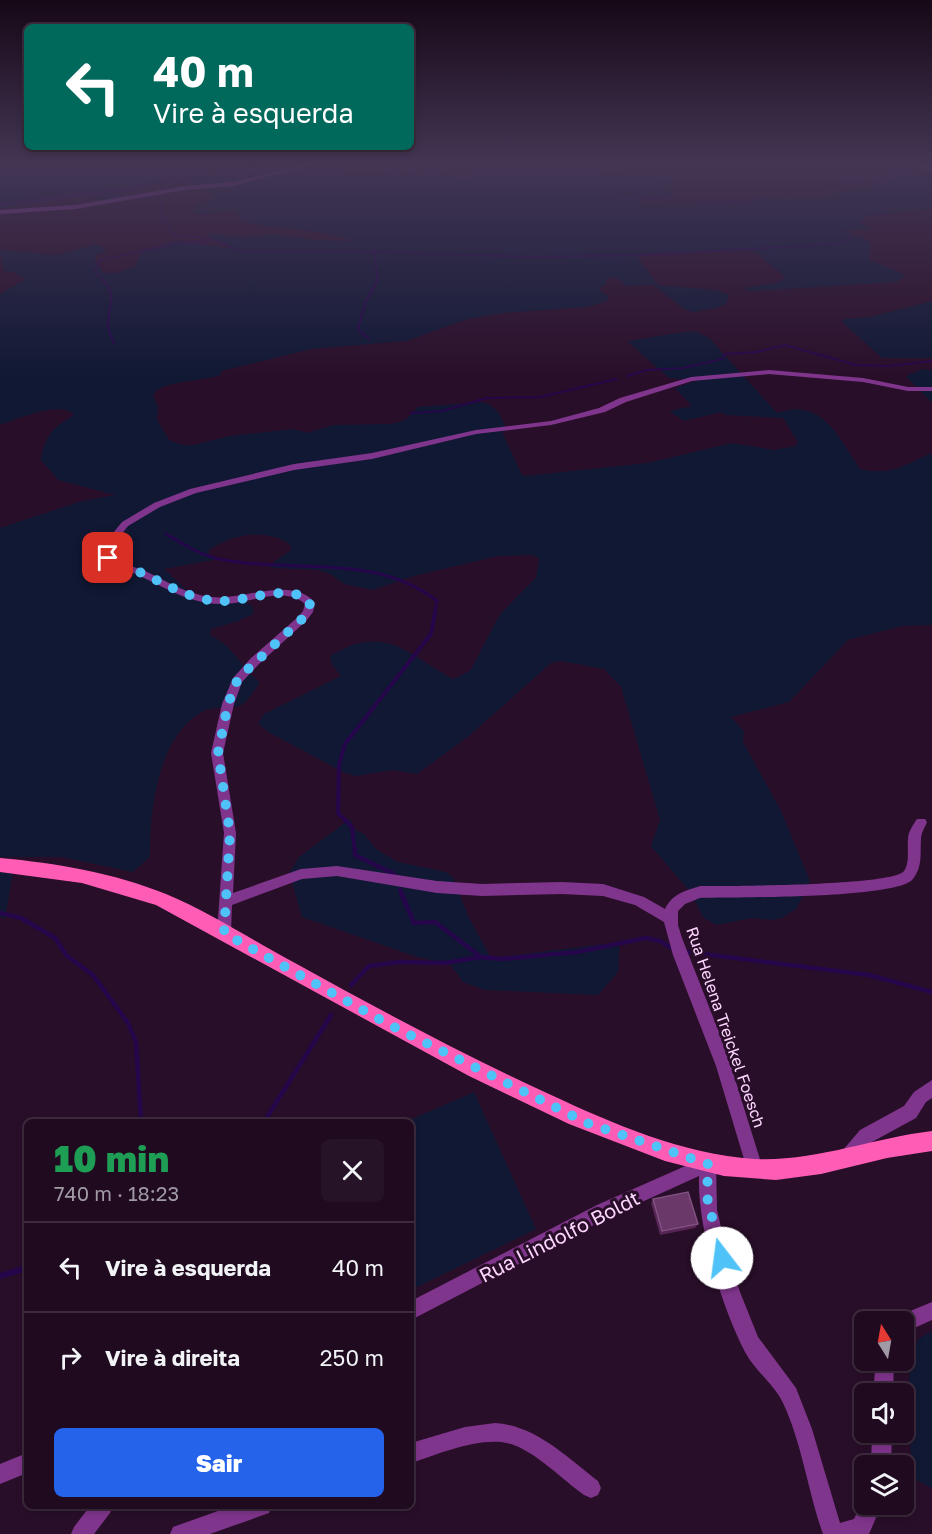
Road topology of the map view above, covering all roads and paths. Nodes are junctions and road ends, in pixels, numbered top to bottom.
1 (932, 389) edge
2 (921, 822) dead end
3 (0, 866) edge
4 (228, 901) junction
5 (669, 918) junction
6 (224, 933) junction
7 (932, 1088) edge
8 (932, 1141) edge
9 (848, 1157) junction
10 (708, 1164) junction
11 (755, 1170) junction
12 (414, 1309) edge
13 (932, 1311) edge
14 (914, 1319) edge
15 (414, 1452) edge
16 (24, 1464) edge
17 (0, 1474) edge
18 (591, 1488) dead end
19 (102, 1509) edge
20 (253, 1509) edge
21 (867, 1515) edge
22 (833, 1532) edge
23 (81, 1534) edge
24 (180, 1534) edge

1 - 4 street
2 - 5 street, Rua Helena Treickel Foesch
3 - 6 main road
4 - 5 street
4 - 6 street
5 - 11 street, Rua Helena Treickel Foesch
6 - 10 main road
7 - 9 street
8 - 9 main road
9 - 11 main road
10 - 11 main road
10 - 12 street, Rua Lindolfo Boldt
10 - 22 street
13 - 14 street
15 - 18 street
16 - 17 street
19 - 23 street
20 - 24 street
21 - 22 street

